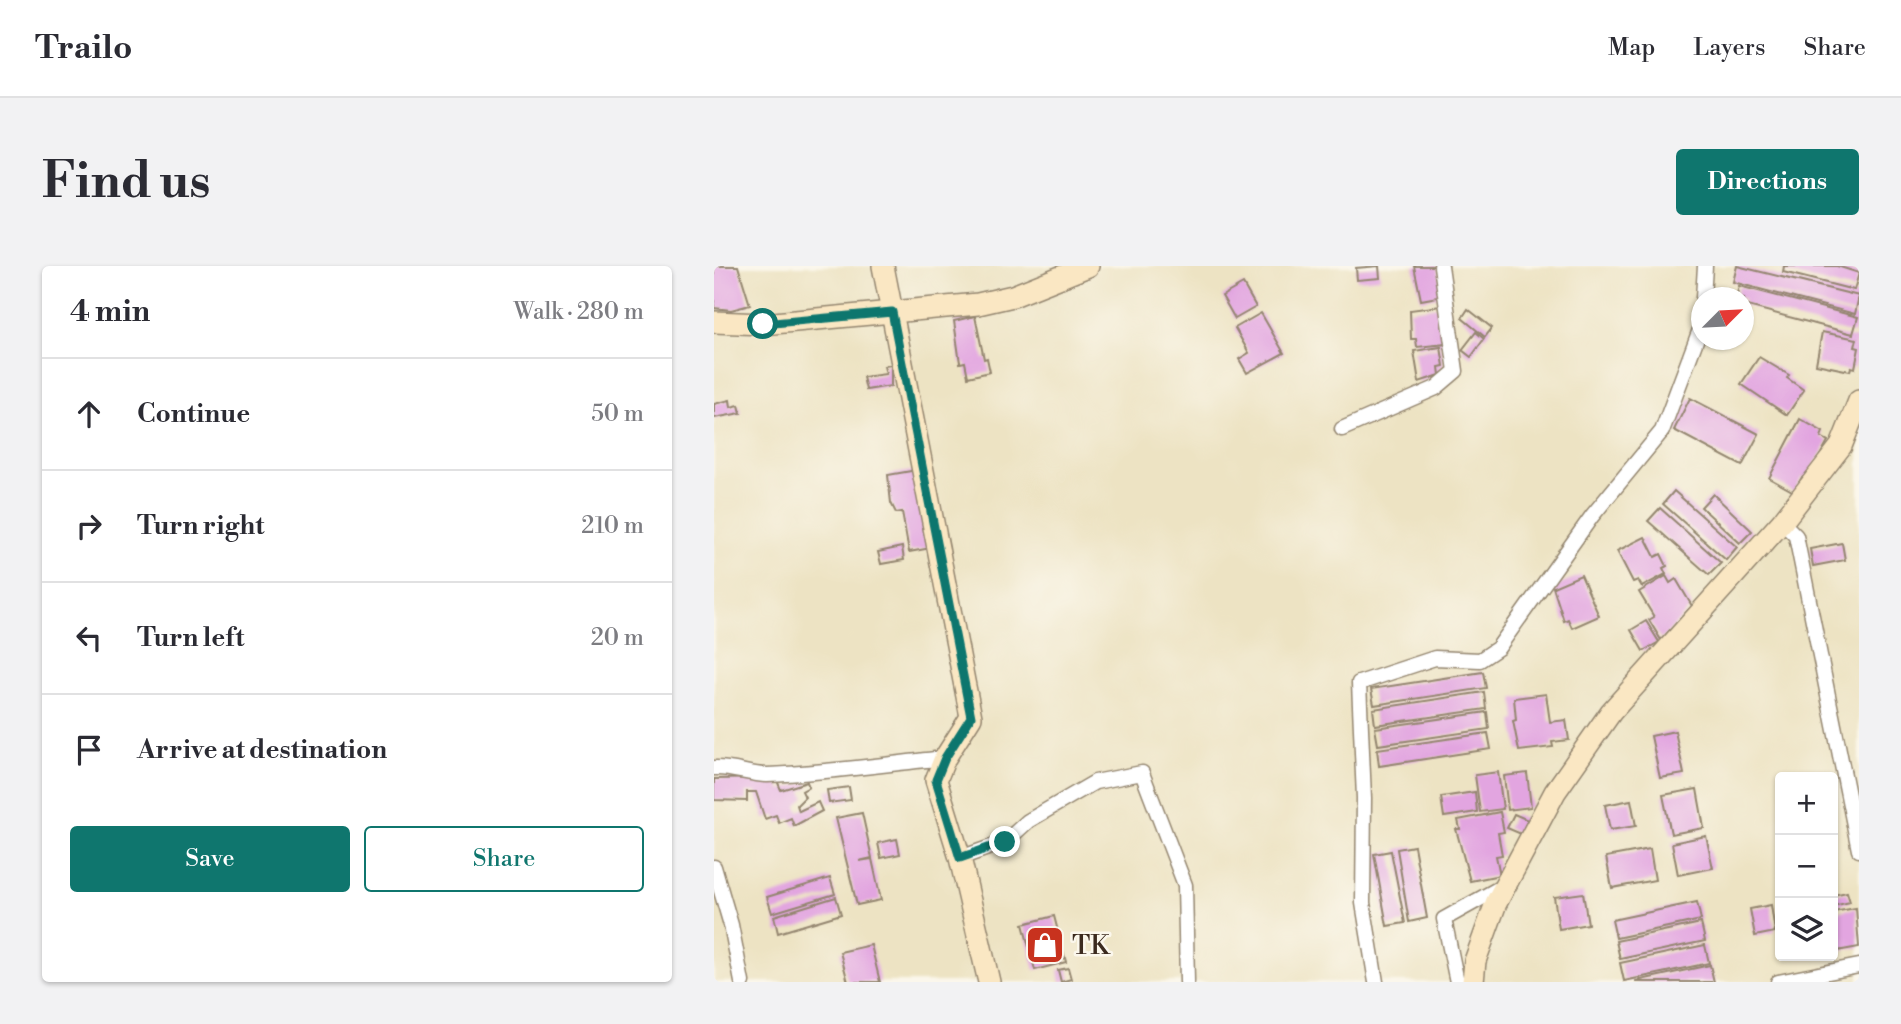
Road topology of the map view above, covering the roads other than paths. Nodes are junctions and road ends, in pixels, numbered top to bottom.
1 (883, 266) edge
2 (1088, 266) edge
3 (1441, 266) edge
4 (1705, 266) edge
5 (1704, 287) edge
6 (892, 312) junction
7 (714, 321) edge
8 (1693, 350) edge
9 (1859, 401) edge
10 (1342, 429) dead end
11 (1782, 522) junction
12 (945, 758) junction
13 (714, 768) edge
14 (1859, 850) edge
15 (960, 858) junction
16 (714, 867) edge
17 (1505, 886) junction
18 (1859, 966) edge
19 (742, 982) edge
20 (989, 982) edge
21 (1188, 982) edge
22 (1376, 982) edge
23 (1457, 982) edge
24 (1473, 982) edge
25 (1778, 982) edge

1 - 6 street
2 - 6 street
3 - 10 street
4 - 5 street
6 - 7 street
6 - 12 street
8 - 22 street
9 - 11 street
11 - 14 street
11 - 17 street
12 - 13 street
12 - 15 street
15 - 20 street
15 - 21 street
16 - 19 street
17 - 23 street
17 - 24 street
18 - 25 street

